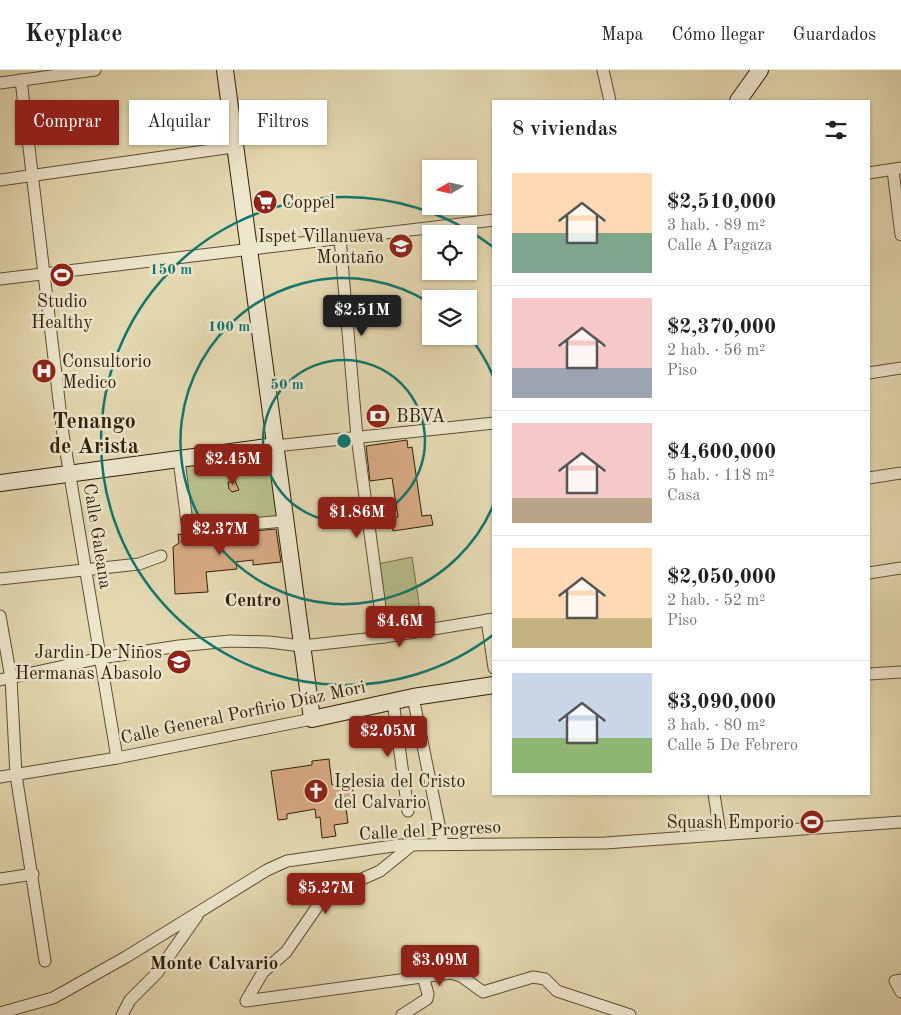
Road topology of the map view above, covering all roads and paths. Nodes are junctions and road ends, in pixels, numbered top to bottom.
1 (95, 70) edge
2 (225, 70) edge
3 (604, 70) edge
4 (760, 70) edge
5 (21, 80) junction
6 (0, 83) edge
7 (610, 100) edge
8 (739, 100) edge
9 (233, 147) junction
10 (897, 169) edge
11 (870, 174) edge
12 (34, 175) junction
13 (0, 180) edge
14 (492, 220) edge
15 (901, 235) edge
16 (340, 238) junction
17 (247, 250) junction
18 (45, 273) junction
19 (0, 279) edge
20 (901, 368) edge
21 (870, 373) edge
22 (492, 423) edge
23 (357, 438) junction
24 (276, 446) junction
25 (179, 460) junction
26 (901, 473) edge
27 (70, 474) junction
28 (870, 478) edge
29 (0, 483) edge
30 (284, 521) junction
31 (161, 556) dead end
32 (901, 568) edge
33 (86, 570) junction
34 (870, 573) edge
35 (0, 579) edge
36 (0, 616) edge
37 (490, 620) edge
38 (384, 637) junction
39 (492, 644) edge
40 (302, 646) junction
41 (101, 658) junction
42 (901, 672) edge
43 (870, 674) edge
44 (6, 679) edge
45 (492, 685) edge
46 (413, 697) junction
47 (393, 702) junction
48 (312, 719) junction
49 (117, 758) junction
50 (16, 775) junction
51 (0, 777) edge
52 (714, 795) edge
53 (408, 811) dead end
54 (901, 822) edge
55 (720, 833) junction
56 (443, 844) junction
57 (412, 845) junction
58 (33, 874) junction
59 (0, 879) edge
60 (200, 913) junction
61 (45, 961) dead end
62 (423, 976) junction
63 (901, 980) edge
64 (901, 992) edge
65 (0, 1013) edge
66 (406, 1014) edge
67 (122, 1015) edge
68 (630, 1015) edge

1 - 5 street
2 - 9 street
3 - 7 street
4 - 8 street
5 - 6 street
5 - 12 street, Calle Galeana
9 - 12 street
9 - 17 street
10 - 11 street
10 - 15 street
12 - 13 street
12 - 18 street, Calle Galeana
14 - 16 street
16 - 17 street
16 - 23 street
17 - 18 street
17 - 24 street
18 - 19 street
18 - 27 street, Calle Galeana
20 - 21 street
22 - 23 street
23 - 24 street
23 - 38 street
24 - 25 street
24 - 30 street
25 - 27 street
25 - 30 street
26 - 28 street
27 - 29 street
27 - 33 street, Calle Galeana
30 - 40 street
31 - 33 street
32 - 34 street
33 - 35 street
33 - 41 street, Calle Galeana
36 - 44 street
37 - 38 street
37 - 39 street
38 - 40 street
40 - 41 street
40 - 48 street
41 - 44 street
41 - 49 street, Calle Galeana
42 - 43 street
44 - 50 street
45 - 46 street, Calle General Porfirio Díaz Mori
46 - 47 street, Calle General Porfirio Díaz Mori
46 - 56 street
47 - 48 street, Calle General Porfirio Díaz Mori
47 - 53 street
48 - 49 street, Calle General Porfirio Díaz Mori
49 - 50 street, Calle General Porfirio Díaz Mori
50 - 51 street, Calle General Porfirio Díaz Mori
50 - 58 street
52 - 55 street
54 - 55 street, Calle del Progreso
55 - 56 street, Calle del Progreso
56 - 57 street, Calle del Progreso
57 - 60 street, Calle del Progreso
57 - 62 street
58 - 59 street
58 - 61 street
60 - 65 street, Calle del Progreso
60 - 67 street
62 - 66 street
62 - 68 street
63 - 64 street

